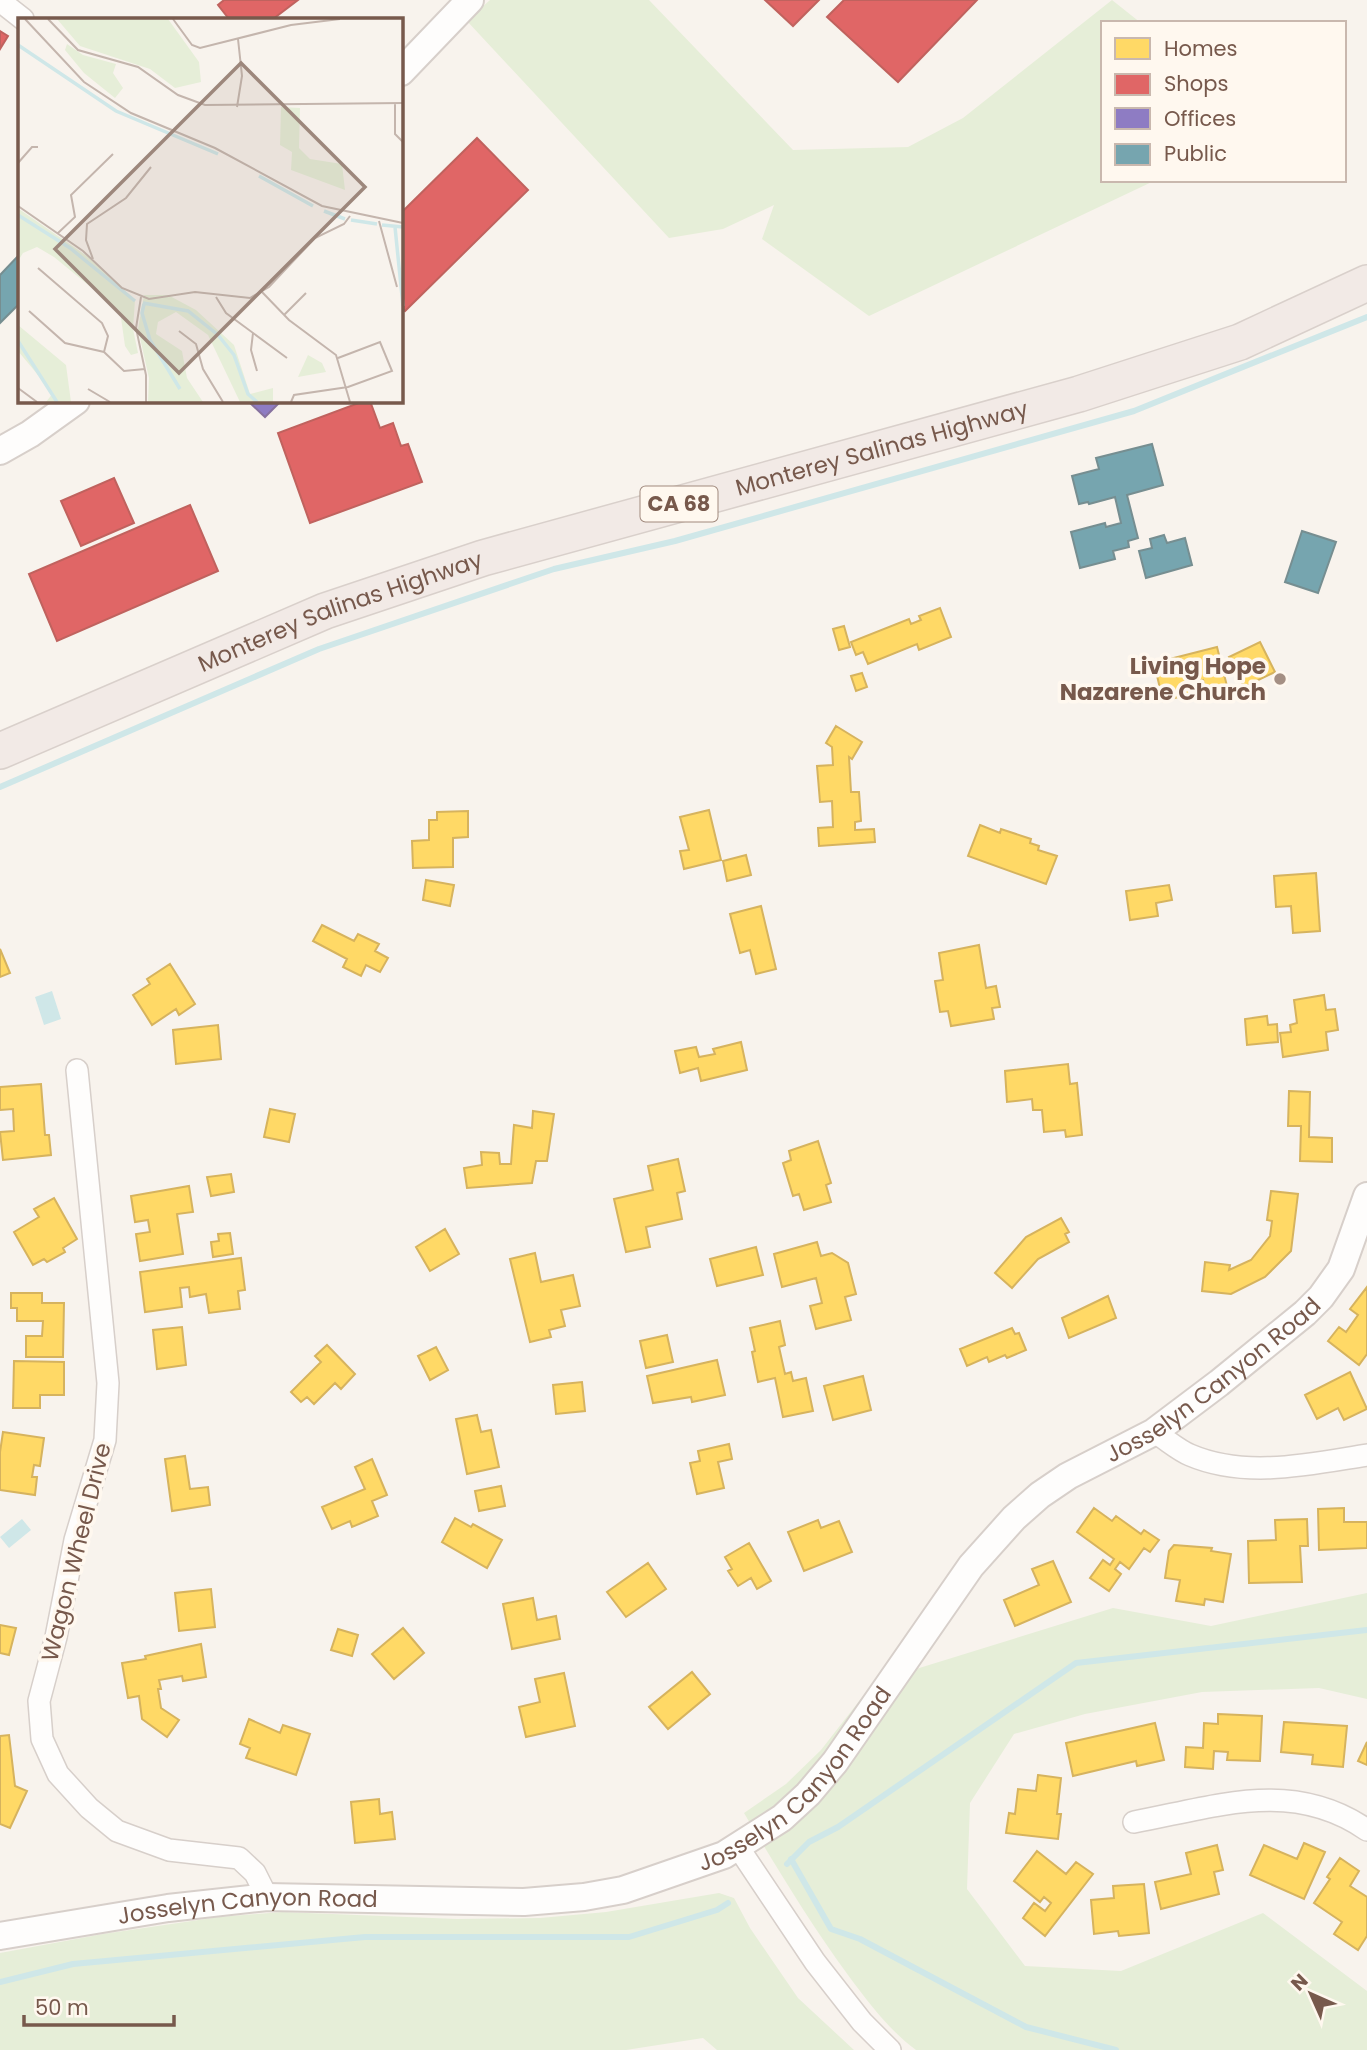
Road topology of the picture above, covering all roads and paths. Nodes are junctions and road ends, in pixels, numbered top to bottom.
1 (470, 0) edge
2 (0, 1) edge
3 (22, 18) edge
4 (402, 71) edge
5 (1367, 283) edge
6 (75, 402) edge
7 (0, 451) edge
8 (0, 751) edge
9 (77, 1070) dead end
10 (1367, 1196) edge
11 (1154, 1432) junction
12 (1367, 1455) edge
13 (1134, 1822) dead end
14 (1367, 1830) edge
15 (737, 1847) junction
16 (267, 1897) junction
17 (0, 1936) edge
18 (890, 2050) edge

1 - 4 street
2 - 3 street
5 - 8 highway, Monterey Salinas Highway / CA 68
6 - 7 street
9 - 16 street, Wagon Wheel Drive
10 - 11 street, Josselyn Canyon Road
11 - 12 street
11 - 15 street, Josselyn Canyon Road
13 - 14 street
15 - 16 street, Josselyn Canyon Road
15 - 18 street
16 - 17 street, Josselyn Canyon Road

